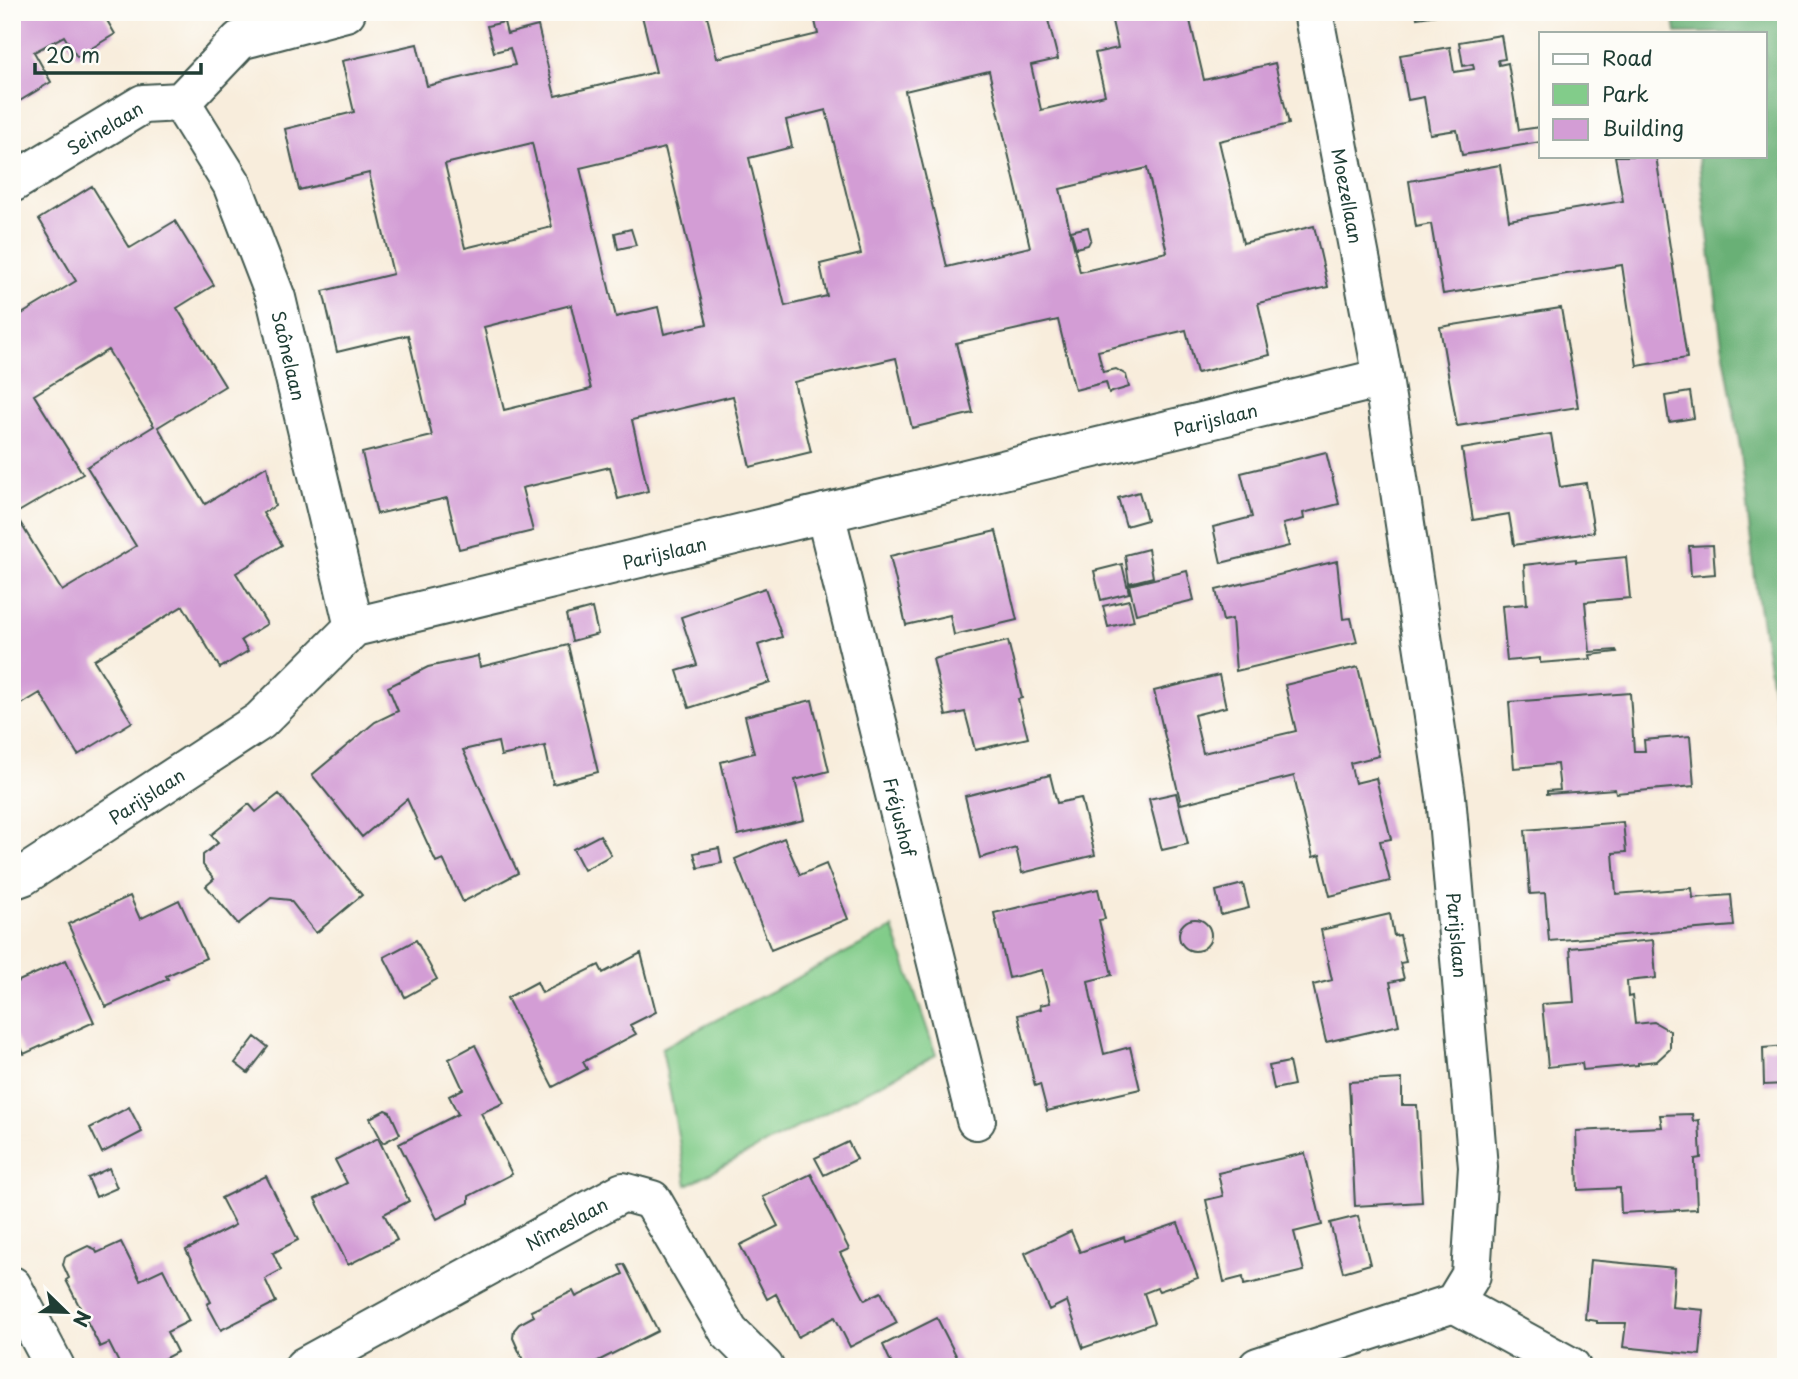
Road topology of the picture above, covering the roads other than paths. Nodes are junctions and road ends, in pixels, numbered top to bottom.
1 (346, 12) edge
2 (1313, 12) edge
3 (181, 102) junction
4 (12, 183) edge
5 (1383, 378) junction
6 (824, 513) junction
7 (354, 627) junction
8 (12, 880) edge
9 (976, 1120) dead end
10 (12, 1286) edge
11 (1454, 1303) junction
12 (55, 1367) edge
13 (304, 1367) edge
14 (764, 1367) edge
15 (1258, 1367) edge
16 (1571, 1367) edge

1 - 3 street
2 - 5 street, Moezellaan
3 - 4 street, Seinelaan
3 - 7 street, Saônelaan
5 - 6 street, Parijslaan
5 - 11 street, Parijslaan
6 - 7 street, Parijslaan
6 - 9 street, Fréjushof
7 - 8 street, Parijslaan
10 - 12 street
11 - 15 street
11 - 16 street
13 - 14 street, Nîmeslaan

